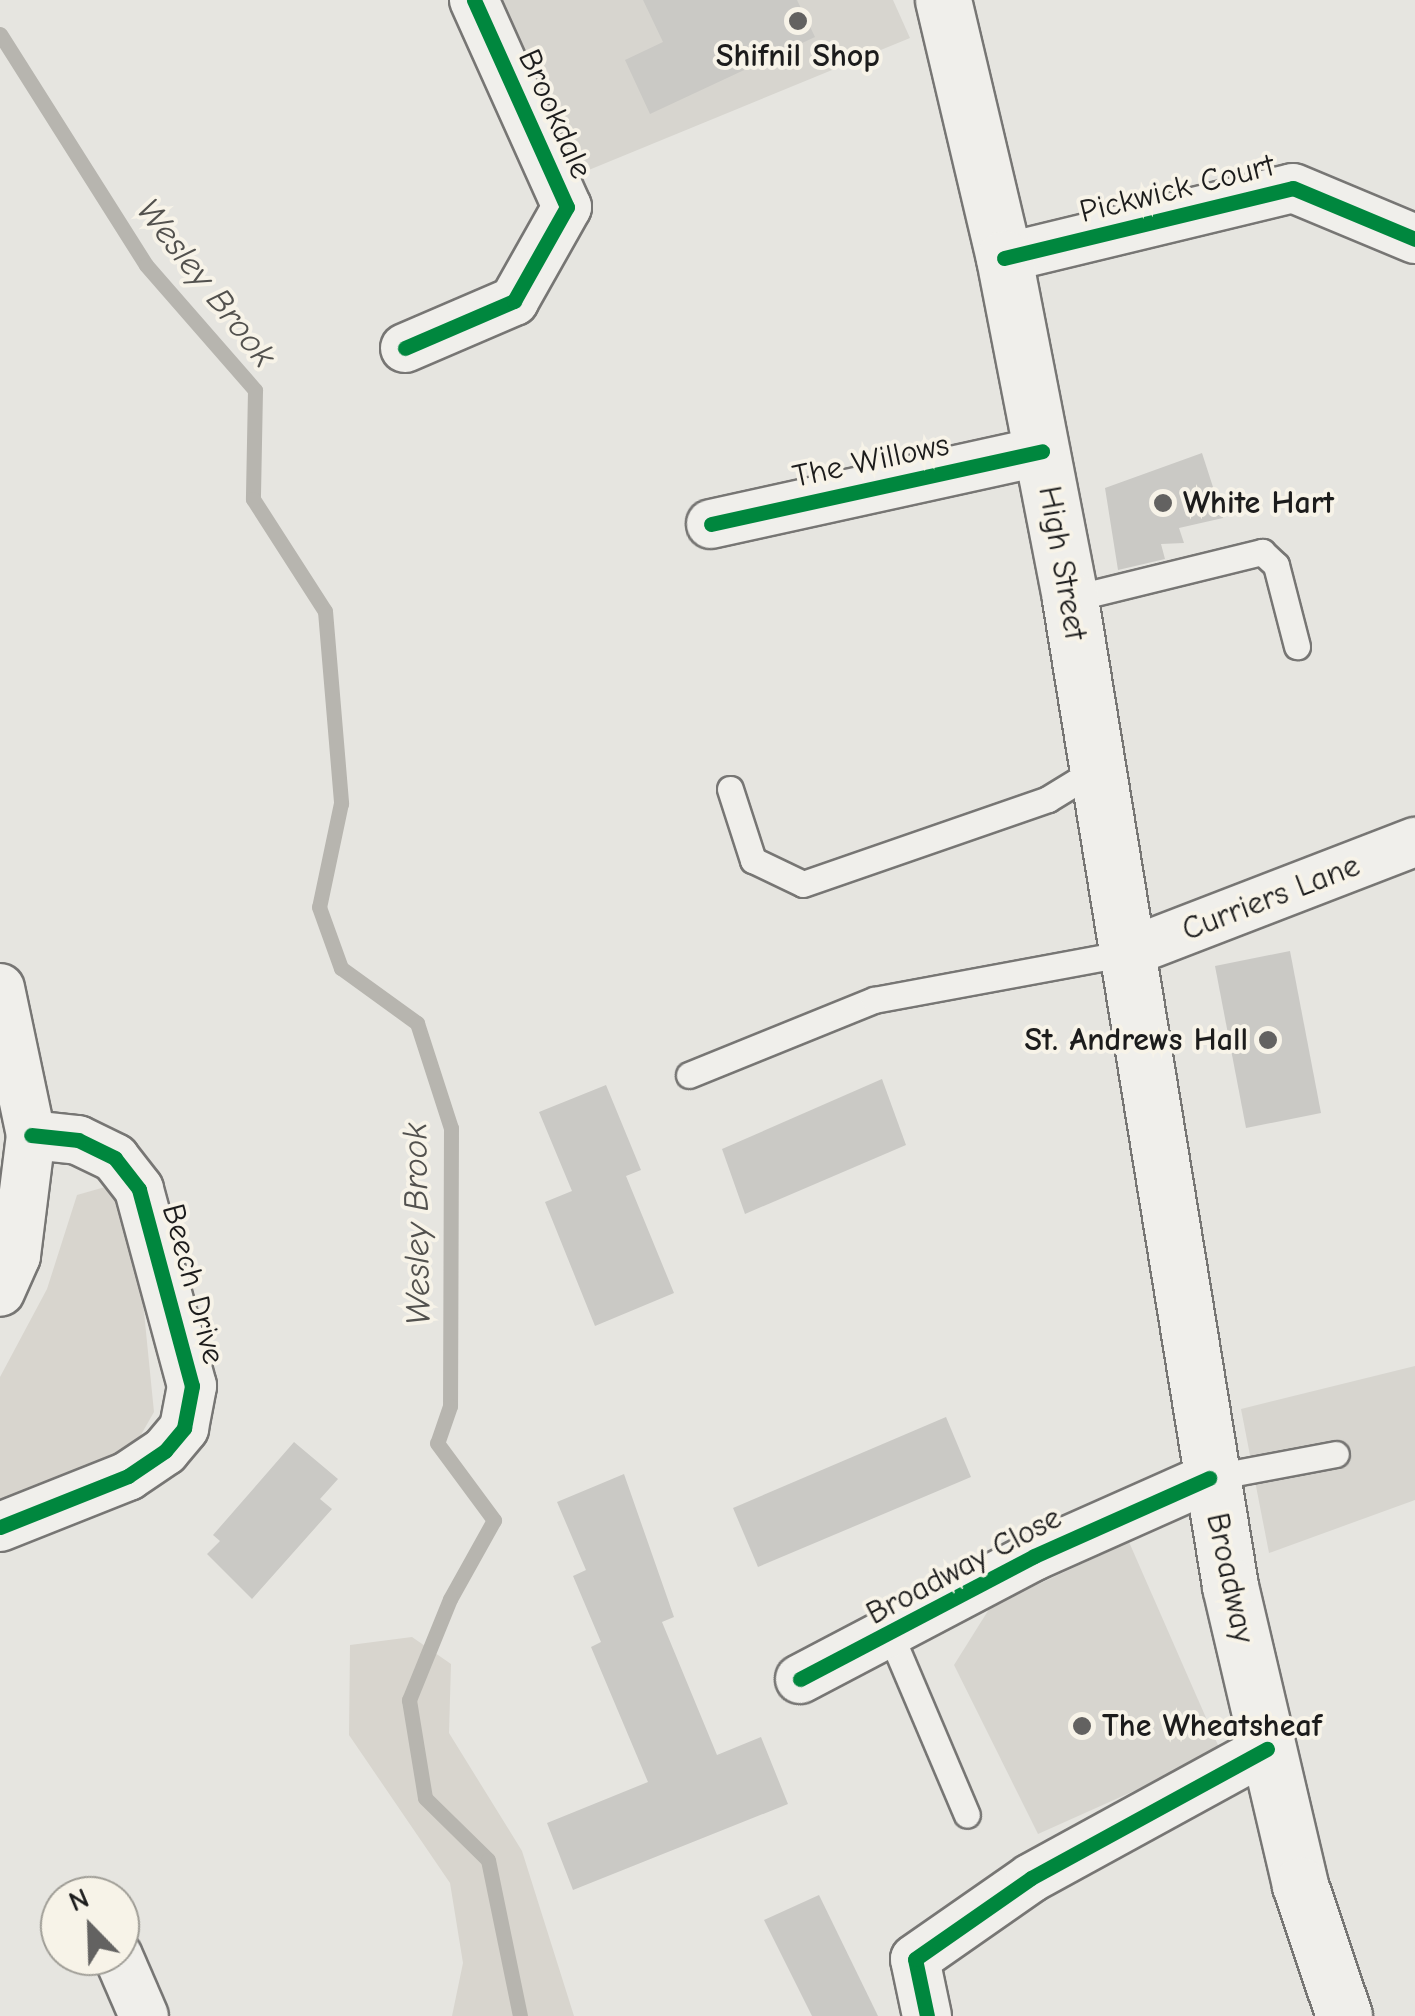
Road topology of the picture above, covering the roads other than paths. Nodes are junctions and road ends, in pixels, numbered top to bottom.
1 (474, 0) edge
2 (943, 0) edge
3 (1415, 239) edge
4 (1004, 258) junction
5 (405, 348) dead end
6 (1042, 451) junction
7 (712, 524) dead end
8 (1070, 599) junction
9 (1297, 646) dead end
10 (1096, 769) junction
11 (730, 789) dead end
12 (1415, 842) edge
13 (1127, 953) junction
14 (0, 988) edge
15 (688, 1075) dead end
16 (31, 1135) junction
17 (0, 1292) edge
18 (1336, 1454) dead end
19 (1209, 1478) junction
20 (0, 1526) edge
21 (891, 1636) junction
22 (800, 1680) dead end
23 (1268, 1750) junction
24 (966, 1816) dead end
25 (127, 1976) edge
26 (144, 2016) edge
27 (927, 2016) edge
28 (1344, 2016) edge

1 - 5 street, Brookdale
2 - 4 main road, High Street
3 - 4 street, Pickwick Court
4 - 6 main road, High Street
6 - 7 street, The Willows
6 - 8 main road, High Street
8 - 9 lane
8 - 10 main road, High Street
10 - 11 lane
10 - 13 main road, High Street
12 - 13 street, Curriers Lane
13 - 15 lane
13 - 19 main road, Broadway
14 - 16 street
16 - 17 street
16 - 20 street, Beech Drive
18 - 19 lane
19 - 21 street, Broadway Close
19 - 23 main road, Broadway
21 - 22 street, Broadway Close
21 - 24 lane
23 - 27 street
23 - 28 main road, Broadway
25 - 26 street

